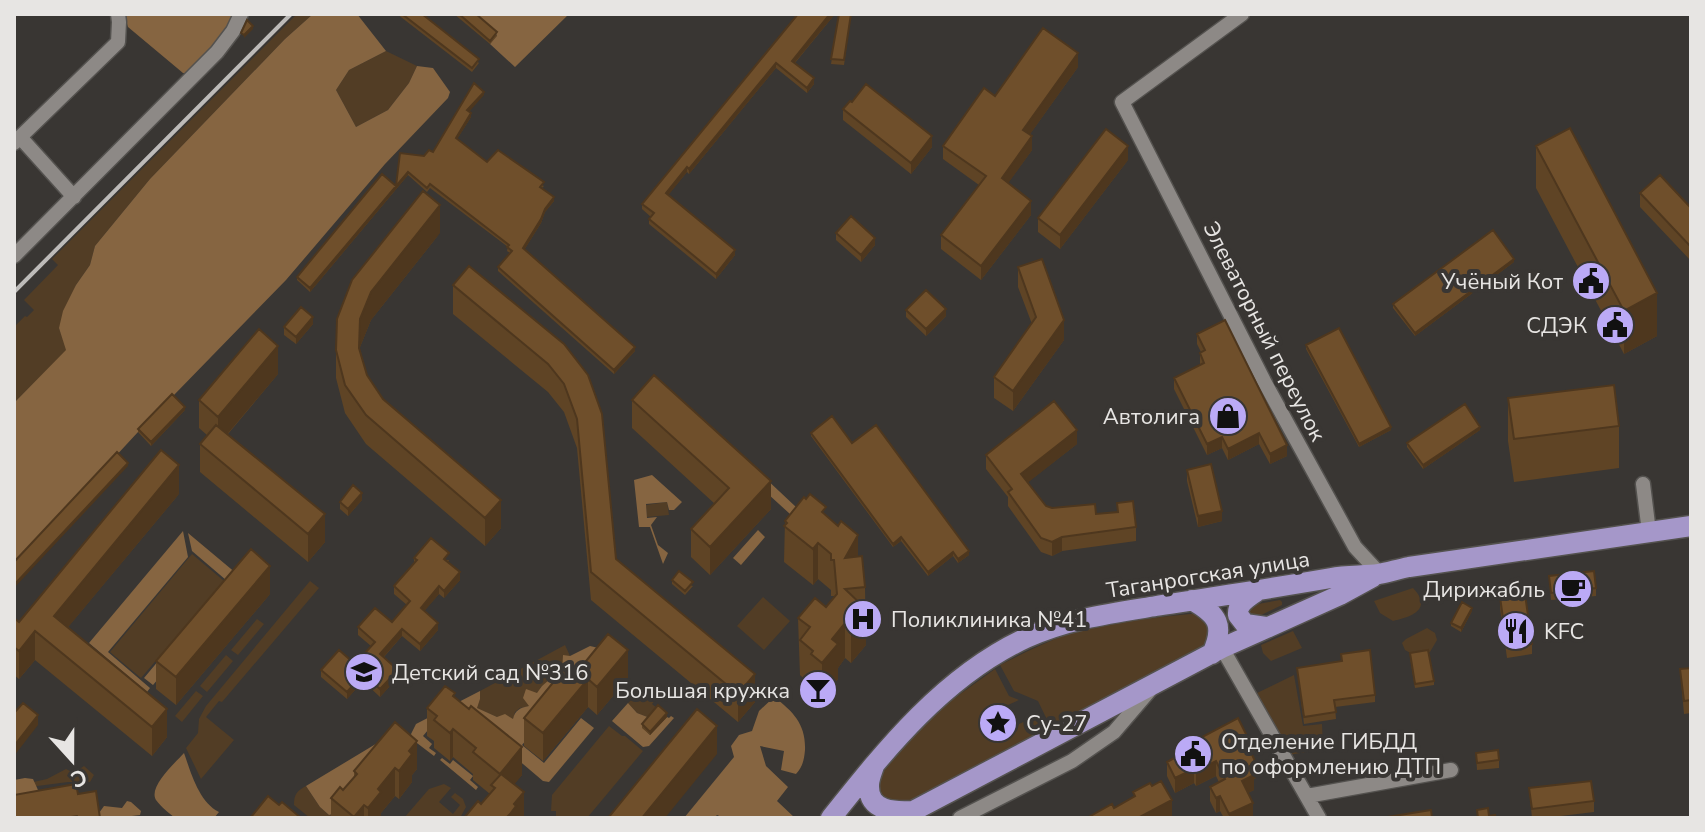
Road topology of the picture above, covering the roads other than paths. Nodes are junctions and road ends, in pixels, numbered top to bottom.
1 (118, 14) edge
2 (241, 14) edge
3 (1242, 14) edge
4 (17, 140) edge
5 (74, 197) junction
6 (14, 256) edge
7 (1643, 484) dead end
8 (1691, 526) edge
9 (1649, 532) junction
10 (1380, 574) junction
11 (1257, 591) junction
12 (1192, 600) junction
13 (1266, 627) junction
14 (1217, 651) junction
15 (1157, 682) junction
16 (874, 766) junction
17 (1451, 770) dead end
18 (1307, 796) junction
19 (906, 814) edge
20 (832, 817) edge
21 (869, 818) edge
22 (960, 818) edge
23 (1319, 818) edge

1 - 4 street
2 - 5 street
3 - 10 street, Элеваторный переулок
4 - 5 street
5 - 6 street
7 - 9 street
8 - 9 main road, Таганрогская улица
9 - 10 main road, Таганрогская улица
10 - 11 main road, Таганрогская улица
10 - 13 main road, Таганрогская улица
11 - 12 main road, Таганрогская улица
11 - 13 main road
12 - 14 main road
12 - 16 main road, Таганрогская улица
13 - 14 main road, Таганрогская улица
14 - 15 main road, Таганрогская улица
14 - 18 street
15 - 19 main road, Таганрогская улица
15 - 22 street
16 - 19 main road
16 - 20 main road, Таганрогская улица
17 - 18 street
18 - 23 street
20 - 21 main road

